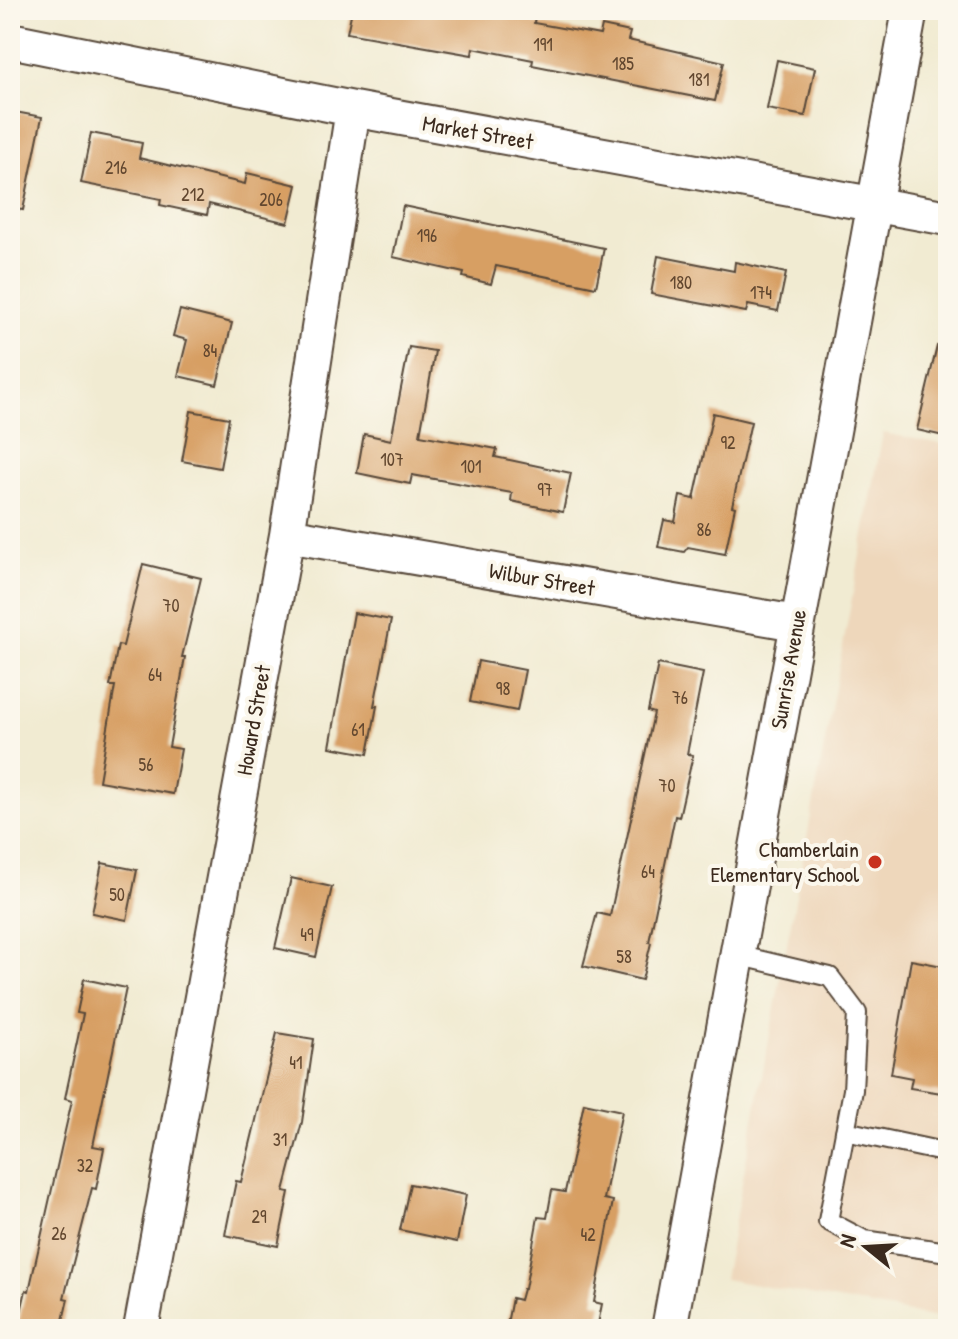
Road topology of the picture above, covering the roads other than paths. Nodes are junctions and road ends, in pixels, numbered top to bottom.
1 (910, 10) edge
2 (10, 40) edge
3 (353, 109) junction
4 (875, 204) junction
5 (948, 218) edge
6 (287, 535) junction
7 (796, 623) junction
8 (737, 955) junction
9 (845, 1131) junction
10 (948, 1153) edge
11 (948, 1252) edge
12 (141, 1329) edge
13 (669, 1329) edge

1 - 4 street, Sunrise Avenue
2 - 3 street, Market Street
3 - 4 street, Market Street
3 - 6 street, Howard Street
4 - 5 street, Market Street
4 - 7 street, Sunrise Avenue
6 - 7 street, Wilbur Street
6 - 12 street, Howard Street
7 - 8 street, Sunrise Avenue
8 - 9 lane
8 - 13 street, Sunrise Avenue
9 - 10 lane
9 - 11 lane

